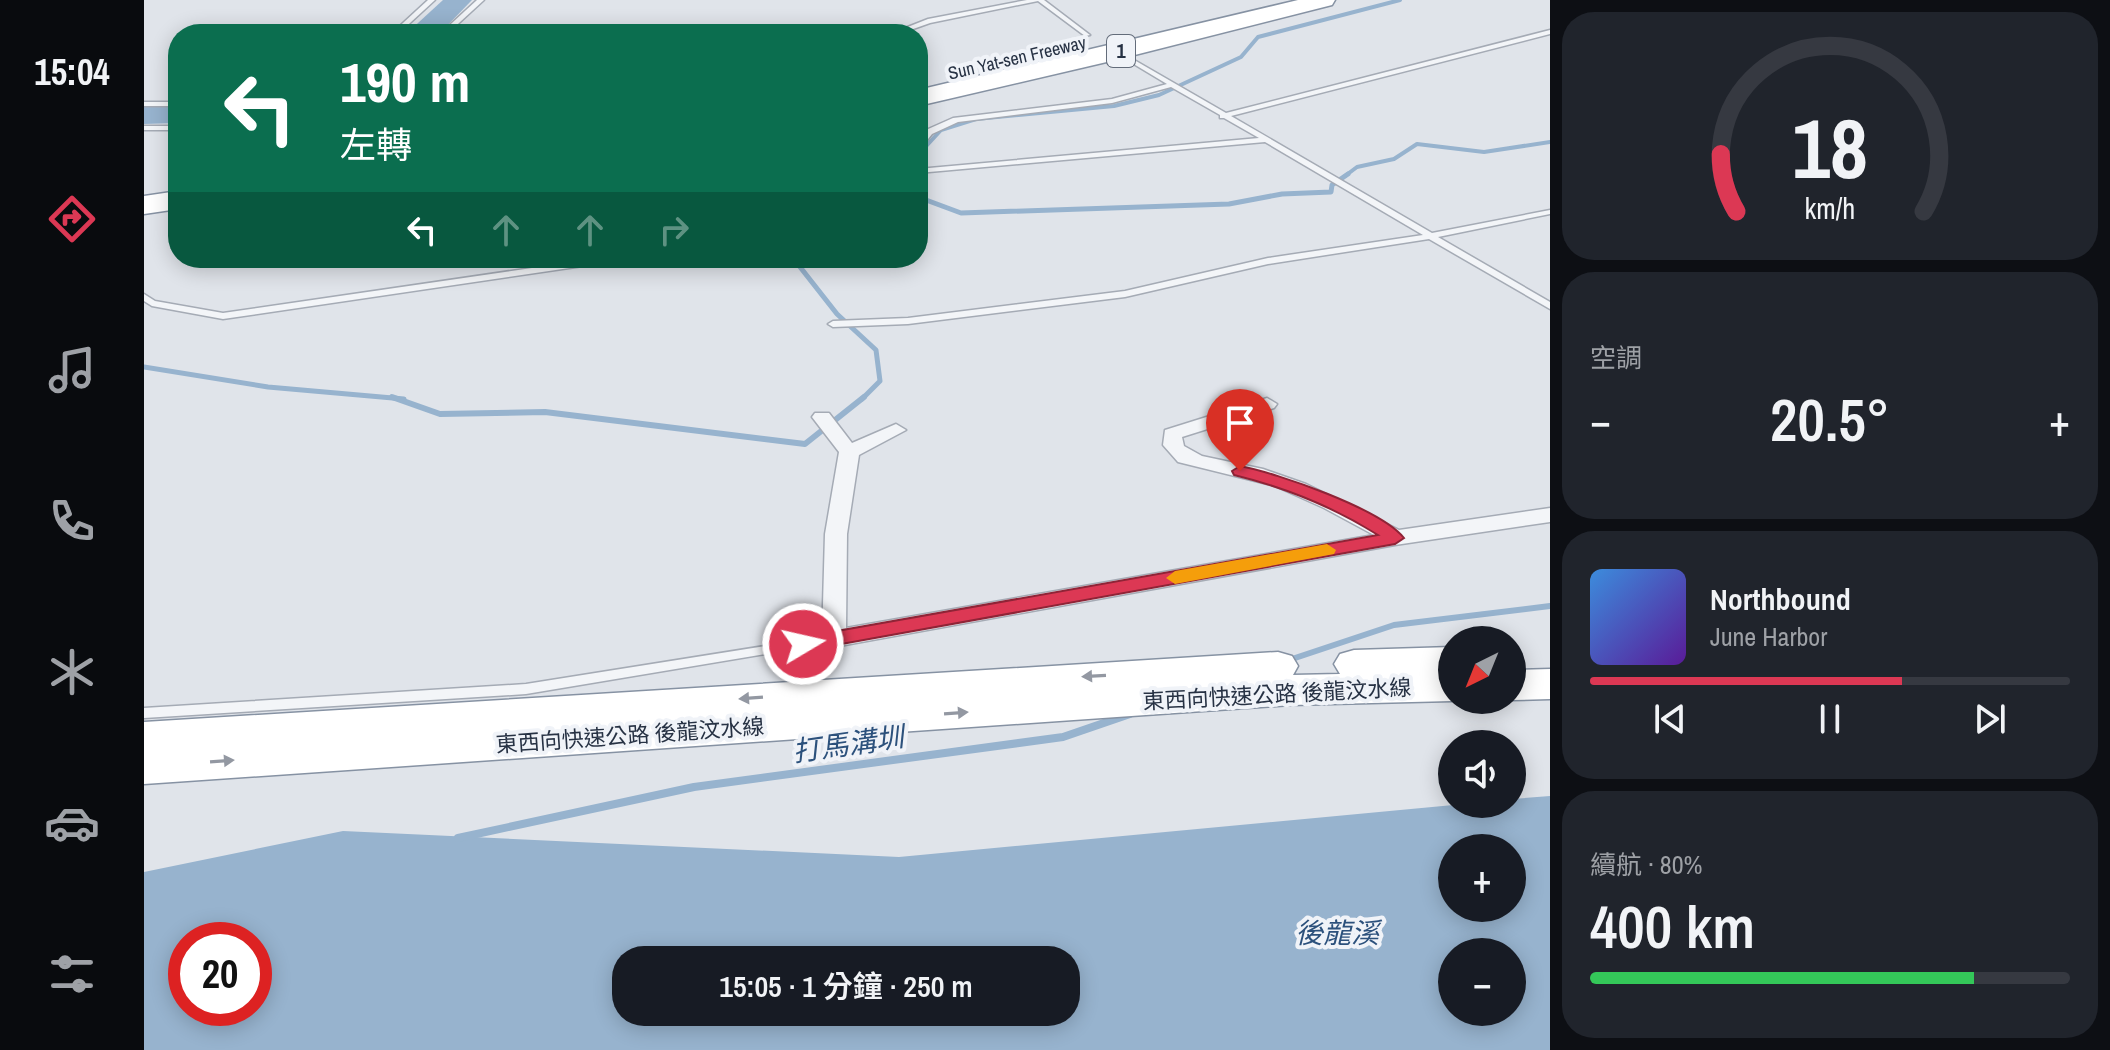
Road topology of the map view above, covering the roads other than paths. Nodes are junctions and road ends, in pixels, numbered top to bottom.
1 (432, 0) edge
2 (481, 0) edge
3 (1038, 0) edge
4 (1256, 0) edge
5 (1324, 0) edge
6 (405, 24) edge
7 (454, 24) edge
8 (920, 24) edge
9 (1550, 32) edge
10 (1087, 35) dead end
11 (1129, 59) dead end
12 (928, 79) edge
13 (1173, 87) junction
14 (928, 96) edge
15 (144, 104) edge
16 (168, 104) edge
17 (1223, 116) junction
18 (144, 128) edge
19 (168, 128) edge
20 (928, 133) edge
21 (1263, 139) junction
22 (928, 170) edge
23 (168, 201) edge
24 (144, 205) edge
25 (1550, 212) edge
26 (168, 215) edge
27 (144, 217) edge
28 (1430, 236) junction
29 (549, 268) edge
30 (144, 297) edge
31 (1550, 306) edge
32 (833, 324) dead end
33 (1267, 404) dead end
34 (822, 417) dead end
35 (896, 430) dead end
36 (849, 452) junction
37 (1550, 515) edge
38 (1395, 538) junction
39 (834, 639) junction
40 (1438, 661) edge
41 (1526, 661) edge
42 (1550, 662) edge
43 (1550, 684) edge
44 (1526, 685) edge
45 (1438, 686) edge
46 (144, 713) edge
47 (144, 738) edge
48 (144, 767) edge

1 - 6 lane
2 - 7 lane
3 - 8 lane
3 - 10 lane
4 - 12 highway, Sun Yat-sen Freeway / 1
5 - 14 highway, Sun Yat-sen Freeway / 1
9 - 17 lane
11 - 13 lane
13 - 17 lane
13 - 20 lane
15 - 16 lane
17 - 21 lane
18 - 19 lane
21 - 22 lane
21 - 28 lane
23 - 24 highway
25 - 28 lane
26 - 27 highway
28 - 31 lane
28 - 32 lane
29 - 30 lane
33 - 38 street
34 - 36 street
35 - 36 street
36 - 39 street
37 - 38 street
38 - 39 street
39 - 46 lane
40 -> 47 highway, 東西向快速公路 後龍汶水線
41 - 42 highway
43 - 44 highway
48 -> 45 highway, 東西向快速公路 後龍汶水線

